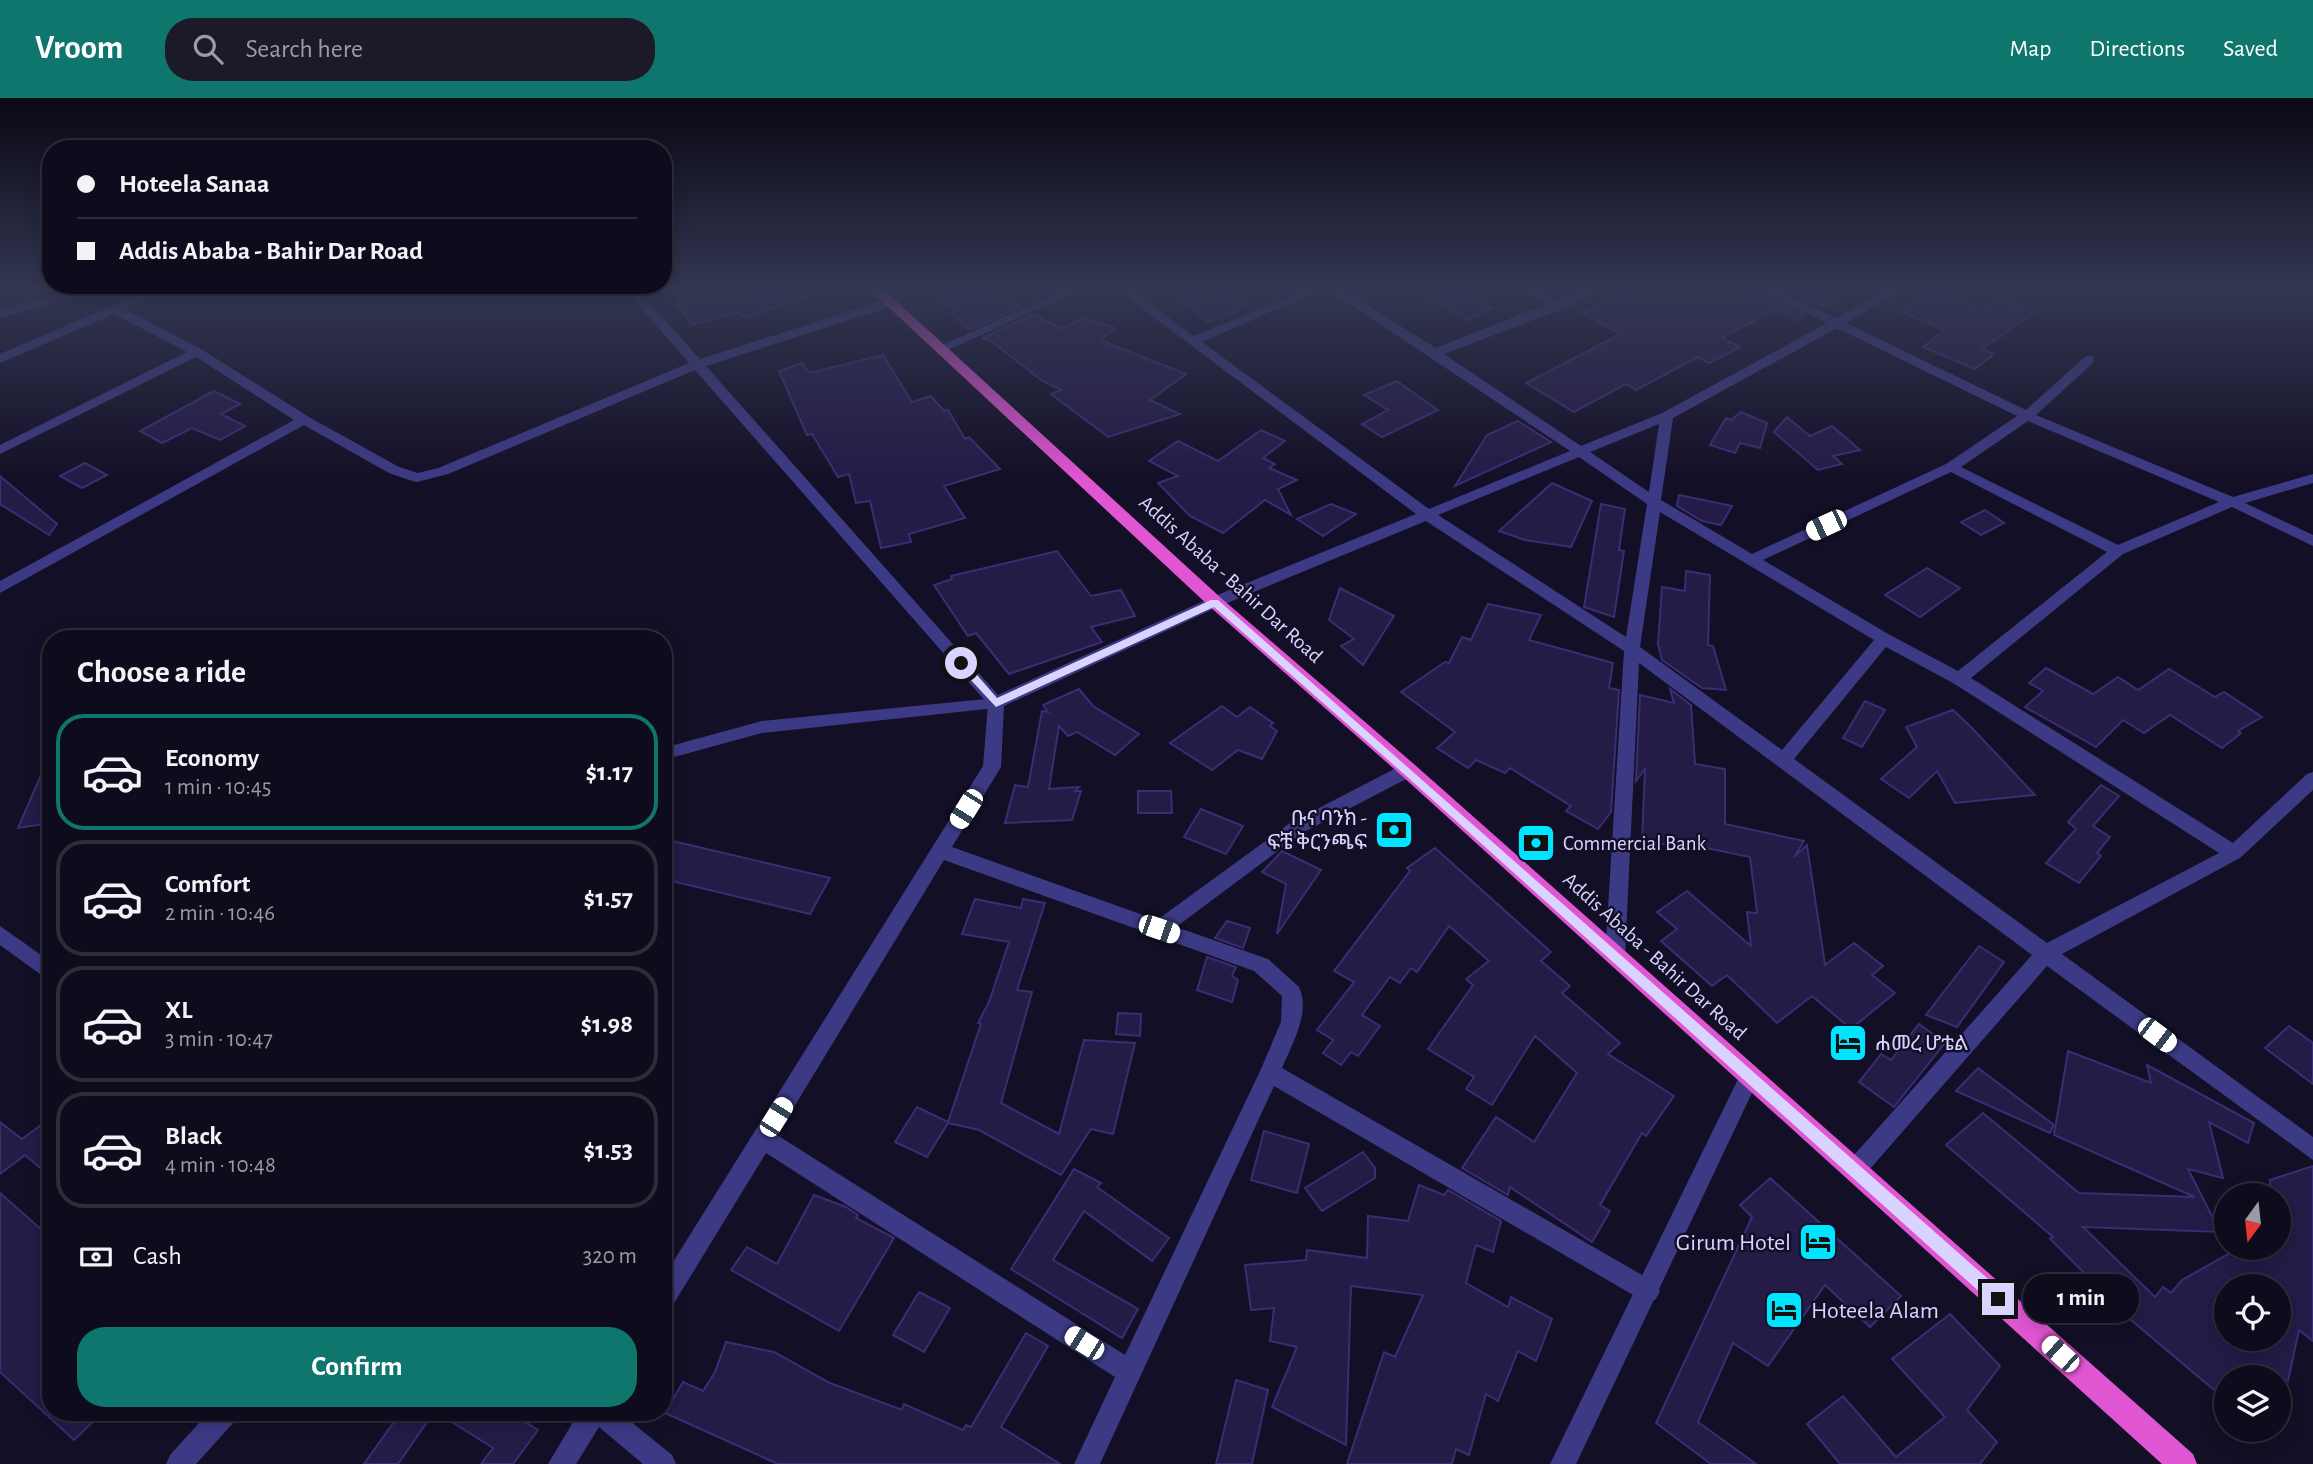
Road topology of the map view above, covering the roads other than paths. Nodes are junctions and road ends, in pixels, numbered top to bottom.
1 (197, 352) joint
2 (687, 352) edge
3 (737, 352) edge
4 (946, 352) edge
5 (1208, 352) edge
6 (1438, 352) edge
7 (1784, 352) edge
8 (1898, 352) edge
9 (1435, 353) joint
10 (2090, 359) dead end
11 (698, 364) junction
12 (1667, 416) junction
13 (2027, 416) junction
14 (304, 420) junction
15 (0, 450) edge
16 (1579, 454) junction
17 (1951, 467) junction
18 (2313, 478) edge
19 (1654, 502) junction
20 (2232, 502) junction
21 (1429, 516) junction
22 (2313, 541) edge
23 (2118, 551) junction
24 (1751, 560) junction
25 (0, 588) edge
26 (1215, 602) junction
27 (1884, 639) junction
28 (1632, 649) junction
29 (1959, 679) junction
30 (996, 703) junction
31 (672, 752) edge
32 (1783, 760) junction
33 (1408, 771) junction
34 (2313, 779) edge
35 (941, 851) junction
36 (2234, 853) junction
37 (1159, 929) junction
38 (0, 934) edge
39 (2046, 953) junction
40 (1615, 956) junction
41 (42, 967) edge
42 (1270, 1072) junction
43 (1750, 1076) junction
44 (763, 1139) junction
45 (2313, 1150) edge
46 (1854, 1170) junction
47 (672, 1286) edge
48 (1648, 1292) junction
49 (1130, 1372) junction
50 (218, 1421) edge
51 (590, 1421) edge
52 (608, 1421) edge
53 (179, 1464) edge
54 (561, 1464) edge
55 (663, 1464) edge
56 (1087, 1464) edge
57 (1563, 1464) edge
58 (2183, 1464) edge

1 - 14 street
1 - 15 street
2 - 11 street
3 - 11 street
4 - 26 highway, Addis Ababa - Bahir Dar Road
5 - 21 street
6 - 9 street
7 - 12 street
8 - 13 street
9 - 16 street
10 - 13 street
11 - 14 street
11 - 30 street
12 - 16 street
12 - 19 street
13 - 17 street
13 - 20 street
14 - 25 street
16 - 19 street
16 - 21 street
17 - 23 street
17 - 24 street
18 - 20 street
19 - 24 street
19 - 28 street
20 - 22 street
20 - 23 street
21 - 26 street
21 - 28 street
23 - 29 street
24 - 27 street
26 - 30 street
26 - 33 highway, Addis Ababa - Bahir Dar Road
27 - 29 street
27 - 32 street
28 - 32 street
28 - 40 street
29 - 36 street
30 - 31 lane
30 - 35 street
32 - 39 street
33 - 37 street
33 - 40 highway, Addis Ababa - Bahir Dar Road
34 - 36 street
35 - 37 street
35 - 44 street
36 - 39 street
37 - 42 street
38 - 41 street
39 - 45 street
39 - 46 street
40 - 43 highway, Addis Ababa - Bahir Dar Road
42 - 48 street
42 - 49 street
43 - 46 highway, Addis Ababa - Bahir Dar Road
43 - 48 street
44 - 47 street
44 - 49 street
46 - 58 highway, Addis Ababa - Bahir Dar Road
48 - 57 street
49 - 56 street
50 - 53 street
51 - 54 street
52 - 55 street

